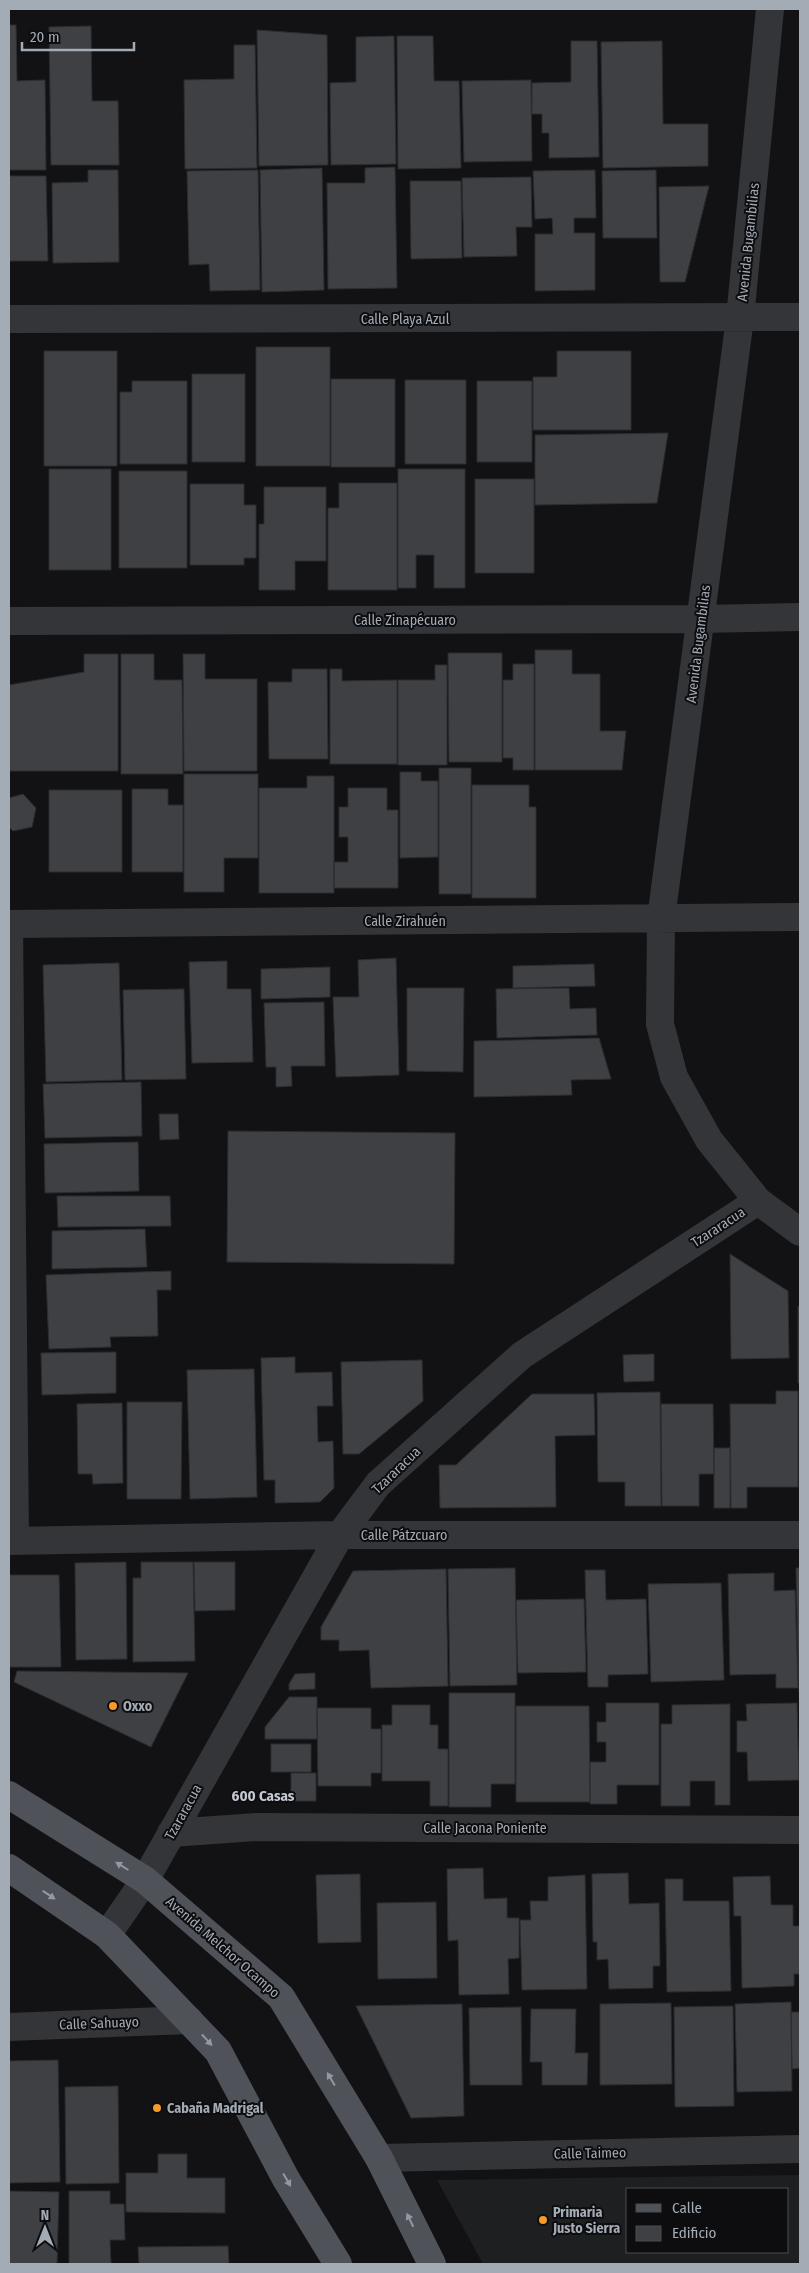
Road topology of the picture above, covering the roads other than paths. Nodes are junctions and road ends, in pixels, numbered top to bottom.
1 (770, 9) edge
2 (800, 317) edge
3 (740, 318) junction
4 (9, 320) edge
5 (800, 617) edge
6 (701, 619) junction
7 (9, 621) edge
8 (800, 917) edge
9 (662, 919) junction
10 (9, 924) edge
11 (758, 1200) junction
12 (10, 1229) edge
13 (800, 1232) edge
14 (340, 1535) junction
15 (800, 1535) edge
16 (12, 1540) edge
17 (9, 1794) edge
18 (800, 1830) edge
19 (171, 1833) junction
20 (9, 1868) edge
21 (145, 1880) junction
22 (107, 1935) junction
23 (189, 2020) junction
24 (9, 2027) edge
25 (800, 2148) edge
26 (379, 2158) junction
27 (338, 2264) edge
28 (432, 2264) edge

1 - 3 street, Avenida Bugambilias
2 - 3 street, Calle Playa Azul
3 - 4 street, Calle Playa Azul
3 - 6 street, Avenida Bugambilias
5 - 6 street, Calle Zinapécuaro
6 - 7 street, Calle Zinapécuaro
6 - 9 street, Avenida Bugambilias
8 - 9 street, Calle Zirahuén
9 - 10 street, Calle Zirahuén
9 - 11 street, Avenida Bugambilias
10 - 12 street
11 - 13 street, Avenida Bugambilias
11 - 14 street, Tzararacua
12 - 16 street
14 - 15 street, Calle Pátzcuaro
14 - 16 street, Calle Pátzcuaro
14 - 19 street, Tzararacua
21 -> 17 main road, Avenida Melchor Ocampo
18 - 19 street, Calle Jacona Poniente
19 - 21 street, Tzararacua
20 -> 22 main road
21 - 22 street, Tzararacua
26 -> 21 main road, Avenida Melchor Ocampo
22 - 23 main road
23 - 24 street, Calle Sahuayo
23 -> 27 main road
25 - 26 street, Calle Taimeo
28 -> 26 main road, Avenida Melchor Ocampo

